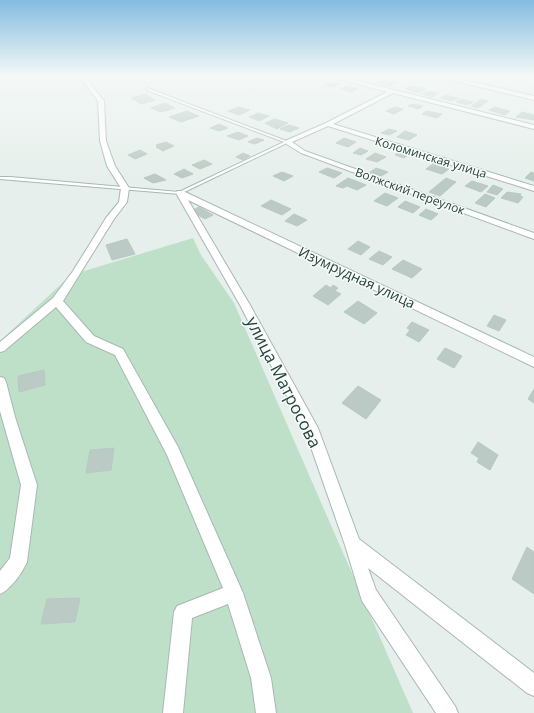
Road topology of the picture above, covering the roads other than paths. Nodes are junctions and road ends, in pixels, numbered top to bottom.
1 (101, 109) edge
2 (201, 109) edge
3 (357, 109) edge
4 (460, 109) edge
5 (328, 124) junction
6 (534, 128) edge
7 (287, 142) junction
8 (0, 178) edge
9 (125, 188) junction
10 (534, 189) edge
11 (180, 193) junction
12 (534, 236) edge
13 (57, 300) junction
14 (0, 348) edge
15 (534, 362) edge
16 (0, 382) edge
17 (353, 545) junction
18 (0, 585) edge
19 (234, 593) junction
20 (534, 686) edge
21 (173, 713) edge
22 (266, 713) edge
23 (448, 713) edge

1 - 9 street
2 - 7 lane
3 - 5 street
4 - 6 street
5 - 7 street
5 - 10 street, Коломинская улица
7 - 11 lane
7 - 12 street, Волжский переулок
8 - 9 lane
9 - 11 lane
9 - 13 street
11 - 15 street, Изумрудная улица
11 - 17 street, улица Матросова
13 - 14 street
13 - 19 street
16 - 18 street
17 - 20 street
17 - 23 street, улица Матросова
19 - 21 street
19 - 22 street

